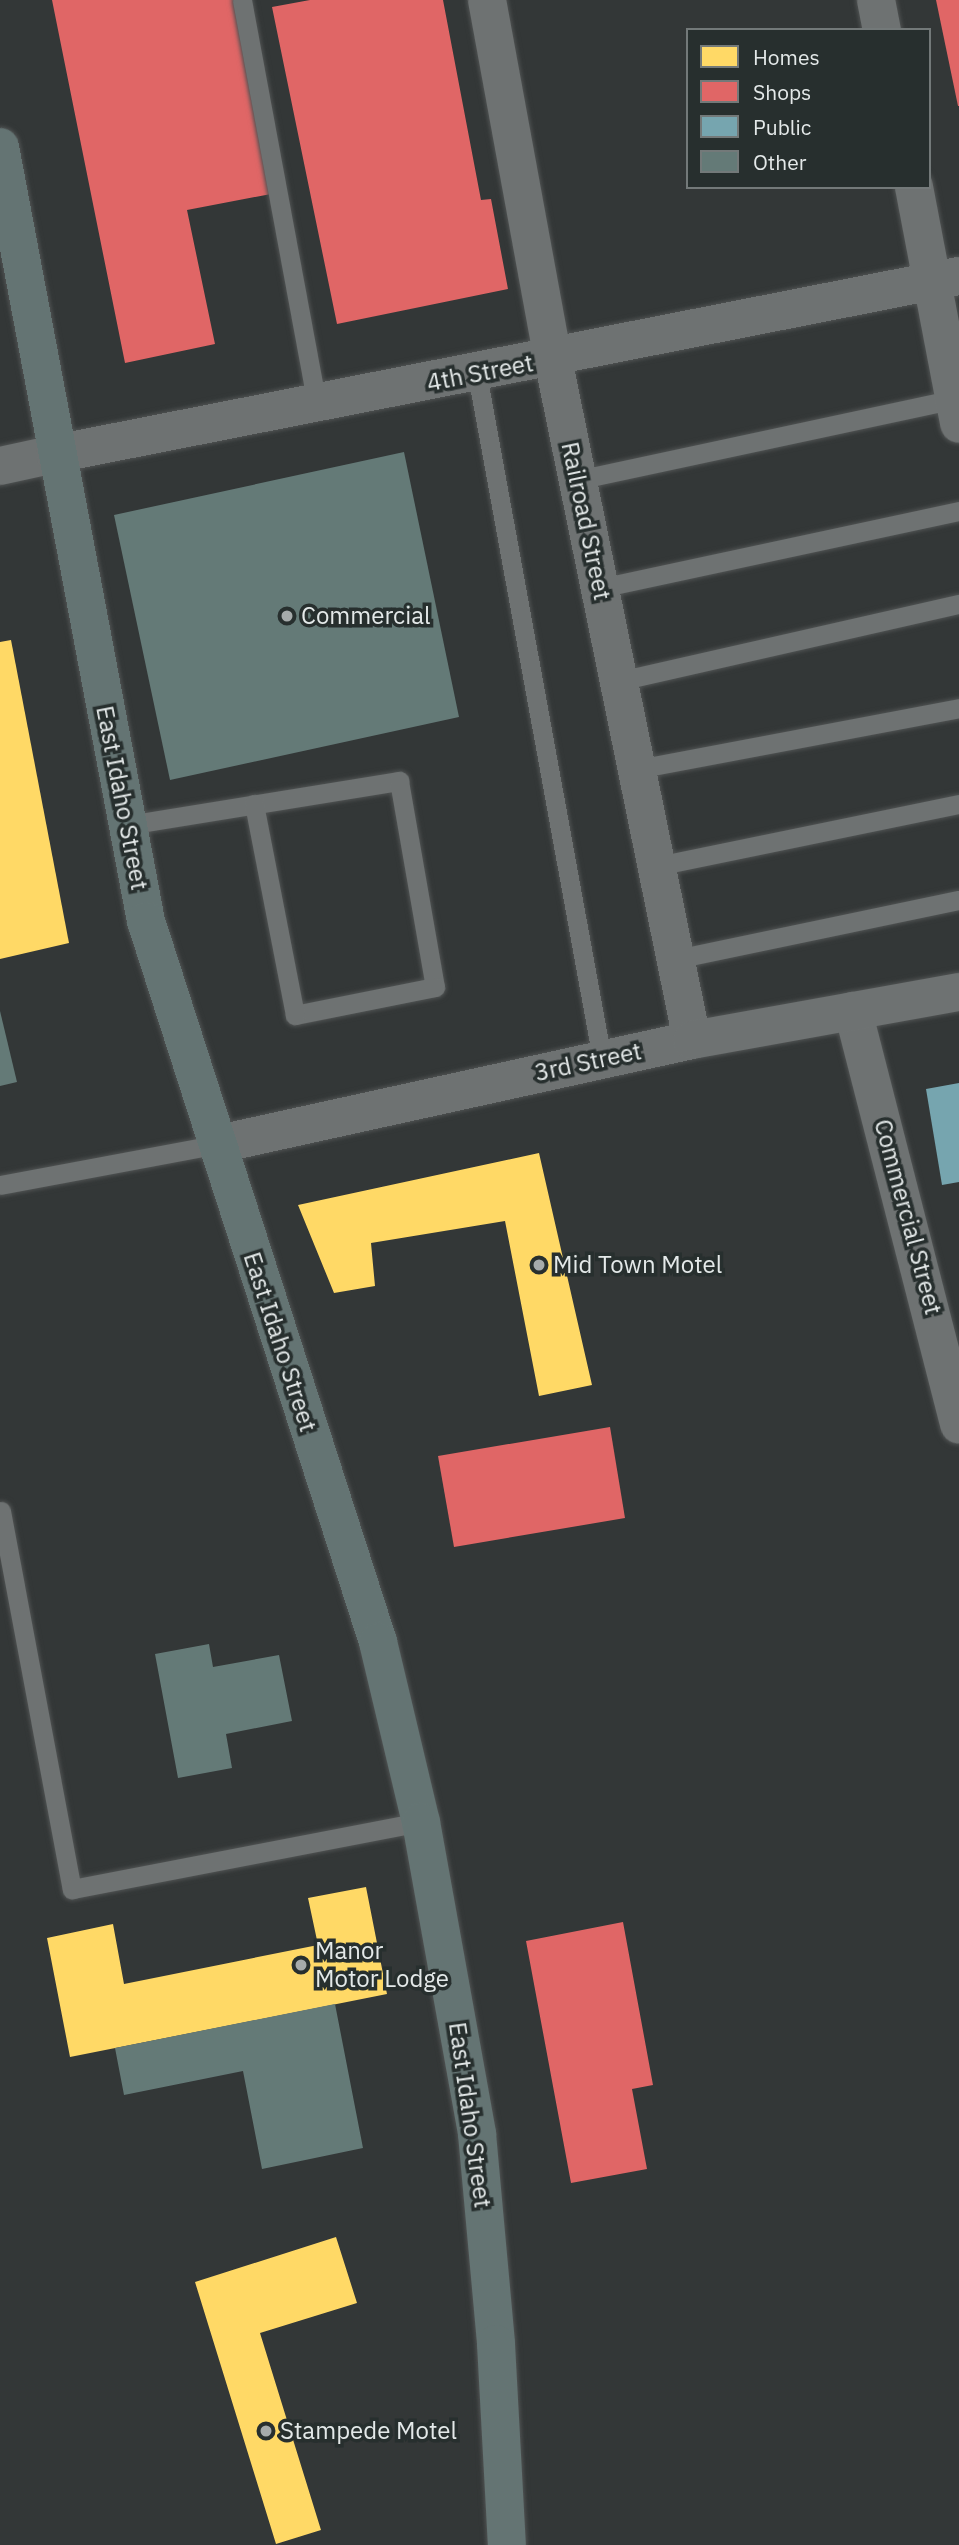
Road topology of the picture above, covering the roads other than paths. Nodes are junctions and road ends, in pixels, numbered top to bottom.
1 (242, 0) edge
2 (487, 0) edge
3 (876, 0) edge
4 (882, 28) edge
5 (0, 147) edge
6 (915, 189) edge
7 (945, 278) edge
8 (553, 359) junction
9 (477, 374) junction
10 (317, 405) junction
11 (957, 411) edge
12 (55, 454) junction
13 (0, 466) edge
14 (577, 480) junction
15 (959, 511) edge
16 (600, 588) junction
17 (959, 604) edge
18 (619, 681) junction
19 (959, 708) edge
20 (637, 769) junction
21 (254, 804) junction
22 (959, 804) edge
23 (127, 825) junction
24 (657, 866) junction
25 (959, 900) edge
26 (676, 959) junction
27 (959, 992) edge
28 (853, 1011) junction
29 (692, 1040) junction
30 (602, 1059) junction
31 (219, 1144) junction
32 (0, 1185) edge
33 (950, 1338) edge
34 (959, 1424) edge
35 (1, 1511) edge
36 (421, 1822) junction
37 (507, 2545) edge

1 - 10 lane
2 - 8 street, Railroad Street
3 - 4 street
5 - 12 main road, East Idaho Street
6 - 7 street
7 - 8 street, 4th Street
7 - 11 street
8 - 9 street, 4th Street
8 - 14 street, Railroad Street
9 - 10 street, 4th Street
9 - 30 lane
10 - 12 street, 4th Street
11 - 14 lane
12 - 13 street, 4th Street
12 - 23 main road, East Idaho Street
14 - 16 street, Railroad Street
15 - 16 lane
16 - 18 street, Railroad Street
17 - 18 lane
18 - 20 street, Railroad Street
19 - 20 lane
20 - 24 street, Railroad Street
21 - 21 lane
21 - 23 lane
22 - 24 lane
23 - 31 main road, East Idaho Street
24 - 26 street, Railroad Street
25 - 26 lane
26 - 29 street, Railroad Street
27 - 28 street, 3rd Street
28 - 29 street, 3rd Street
28 - 33 street, Commercial Street
29 - 30 street, 3rd Street
30 - 31 street, 3rd Street
31 - 32 lane
31 - 36 main road, East Idaho Street
33 - 34 street, Commercial Street
35 - 36 lane
36 - 37 main road, East Idaho Street

